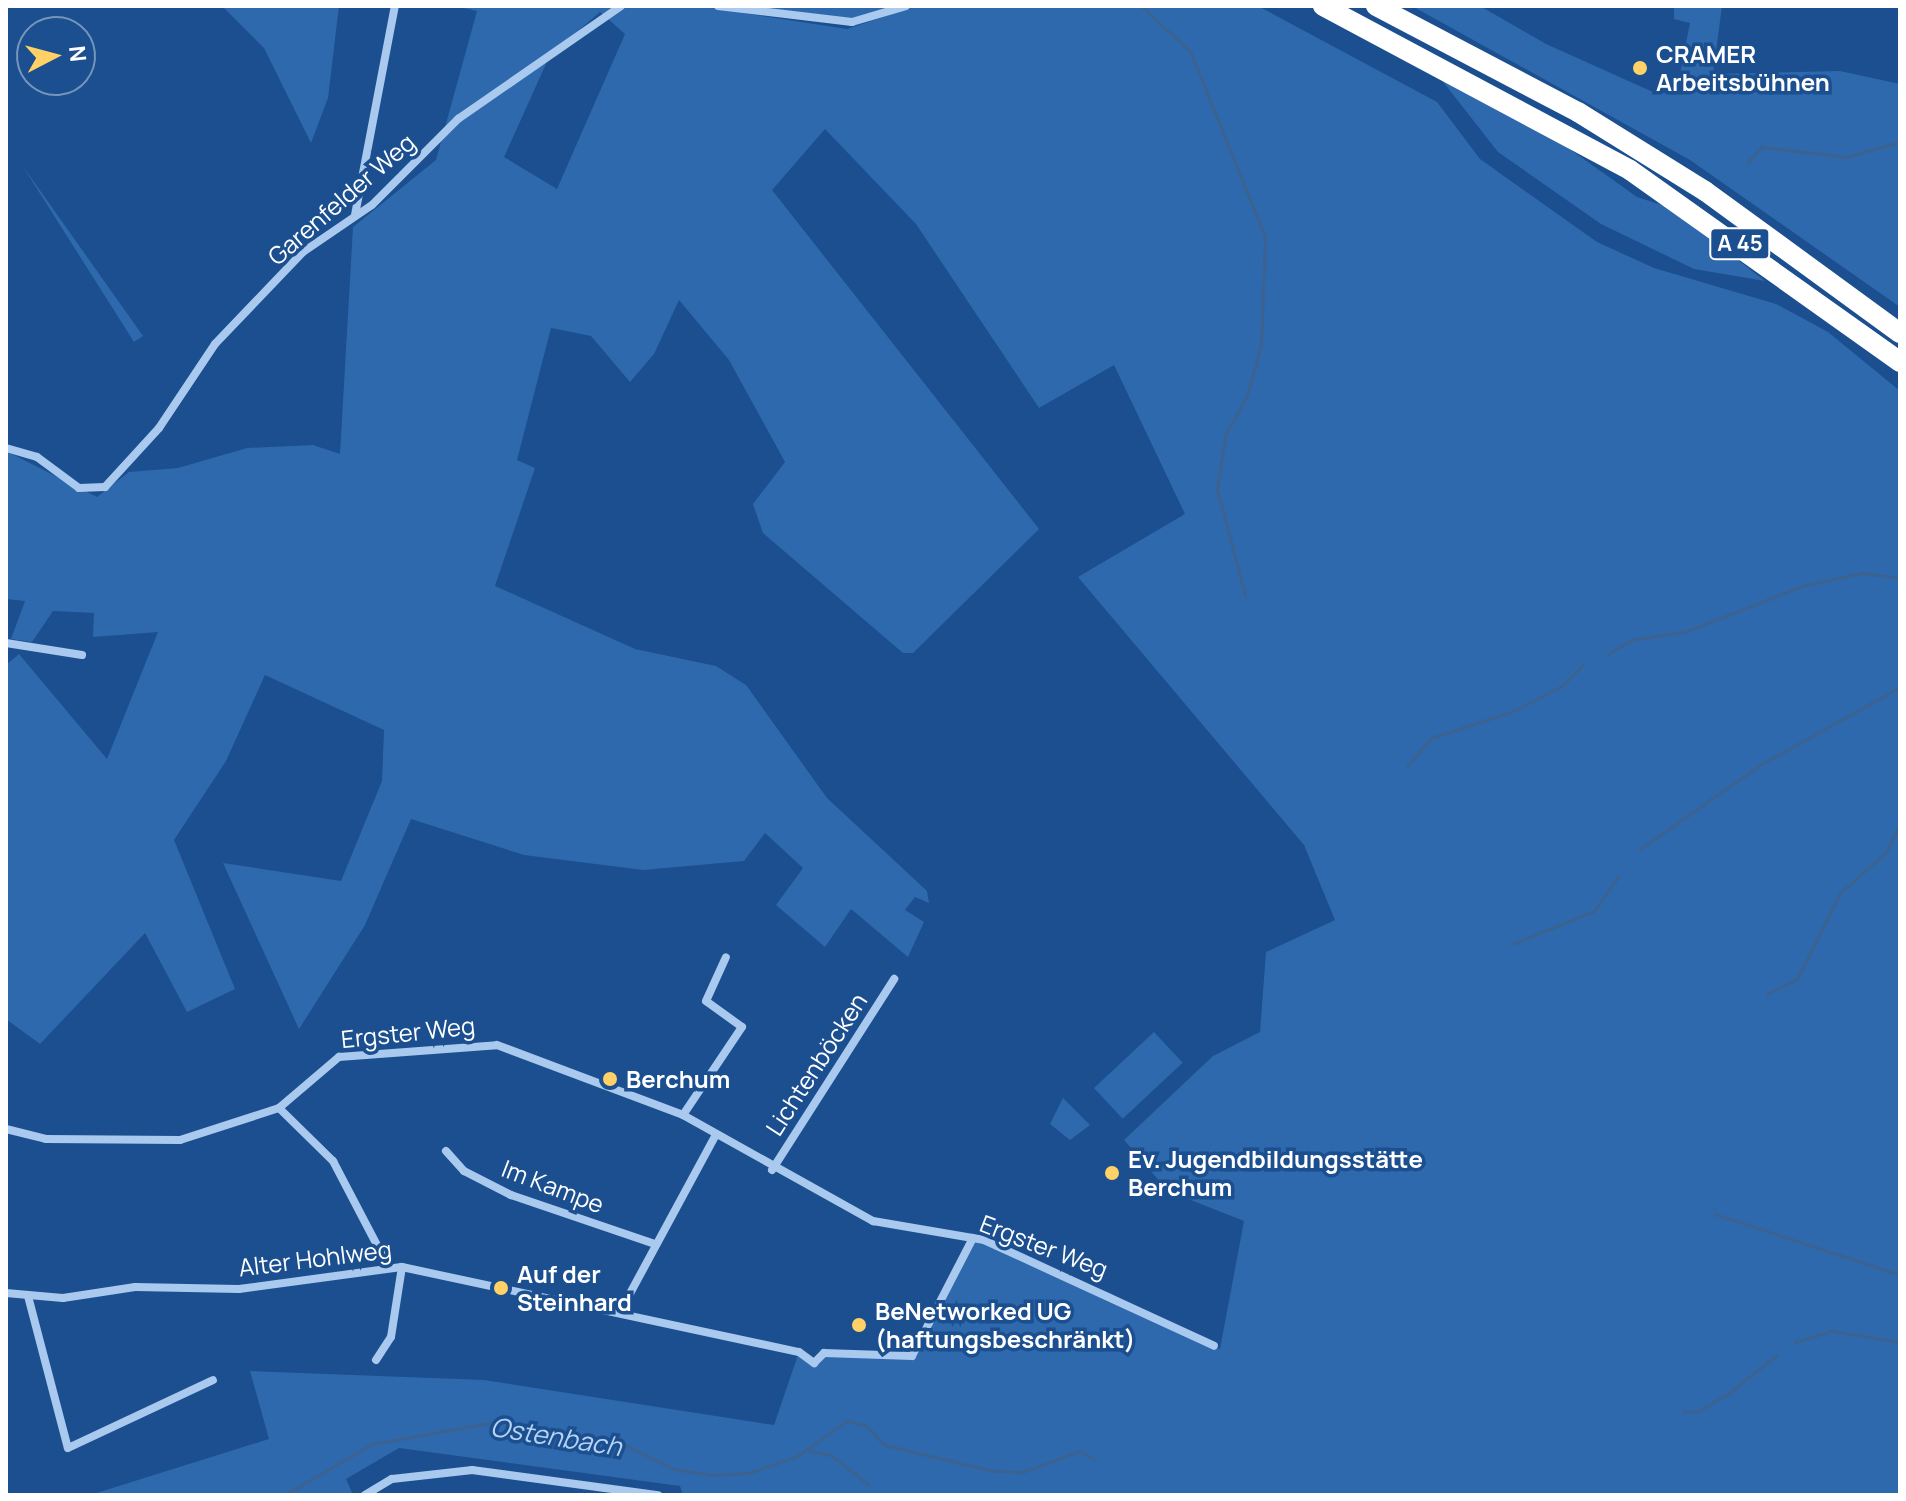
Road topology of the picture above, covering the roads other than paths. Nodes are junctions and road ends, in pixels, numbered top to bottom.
1 (395, 6) edge
2 (621, 6) edge
3 (718, 6) edge
4 (906, 6) edge
5 (1323, 6) edge
6 (1376, 6) edge
7 (355, 215) junction
8 (1900, 333) edge
9 (1900, 362) edge
10 (6, 448) edge
11 (6, 643) edge
12 (82, 655) dead end
13 (726, 957) dead end
14 (894, 979) dead end
15 (279, 1108) junction
16 (683, 1115) junction
17 (6, 1129) edge
18 (715, 1136) junction
19 (446, 1151) dead end
20 (772, 1170) junction
21 (973, 1238) junction
22 (655, 1244) junction
23 (388, 1266) junction
24 (402, 1267) junction
25 (6, 1293) edge
26 (28, 1296) junction
27 (620, 1312) junction
28 (1214, 1346) dead end
29 (376, 1360) dead end
30 (213, 1380) dead end
31 (365, 1495) edge
32 (658, 1495) edge

1 - 7 street
2 - 7 street, Garenfelder Weg
3 - 4 street
5 - 9 highway, A 45
6 - 8 highway, A 45
7 - 10 street, Garenfelder Weg
11 - 12 street
13 - 16 street
14 - 20 street, Lichtenböcken
15 - 16 street, Ergster Weg
15 - 17 street, Ergster Weg
15 - 23 street
16 - 18 street, Ergster Weg
18 - 20 street, Ergster Weg
18 - 22 street
19 - 22 street, Im Kampe
20 - 21 street, Ergster Weg
21 - 27 street, Alter Hohlweg
21 - 28 street, Ergster Weg
22 - 27 street
23 - 24 street, Alter Hohlweg
23 - 26 street, Alter Hohlweg
24 - 27 street, Alter Hohlweg
24 - 29 street
25 - 26 street, Alter Hohlweg
26 - 30 street
31 - 32 street

